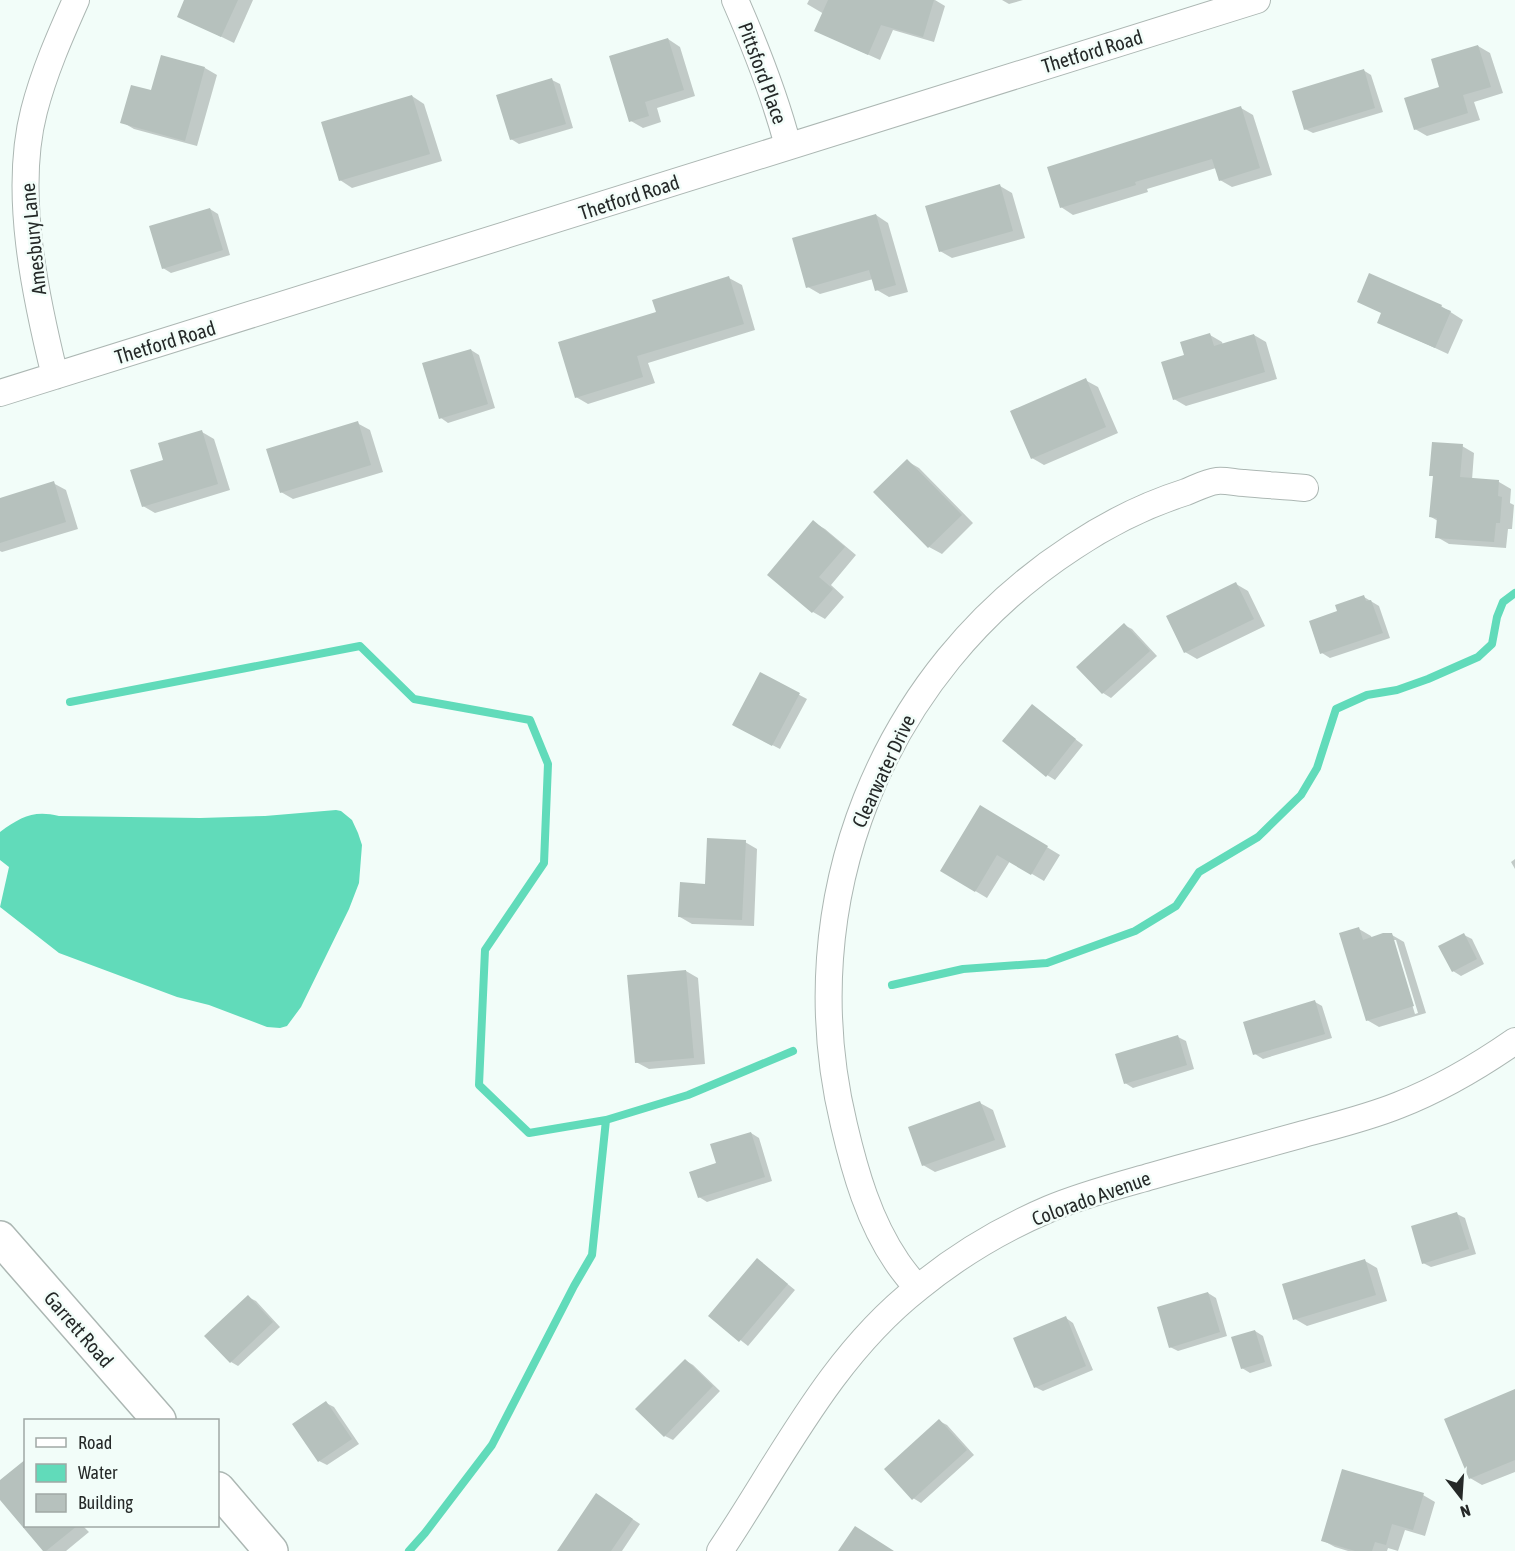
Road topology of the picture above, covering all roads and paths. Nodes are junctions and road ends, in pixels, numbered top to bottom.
1 (76, 0) edge
2 (735, 0) edge
3 (1257, 0) edge
4 (788, 146) junction
5 (55, 376) junction
6 (0, 393) edge
7 (1305, 488) dead end
8 (1515, 1041) edge
9 (0, 1239) edge
10 (917, 1288) junction
11 (158, 1419) edge
12 (219, 1490) edge
13 (271, 1551) edge
14 (720, 1551) edge

1 - 5 street, Amesbury Lane
2 - 4 street, Pittsford Place
3 - 4 street, Thetford Road
4 - 5 street, Thetford Road
5 - 6 street, Thetford Road
7 - 10 street, Clearwater Drive
8 - 10 street, Colorado Avenue
9 - 11 street, Garrett Road
10 - 14 street, Colorado Avenue
12 - 13 street

